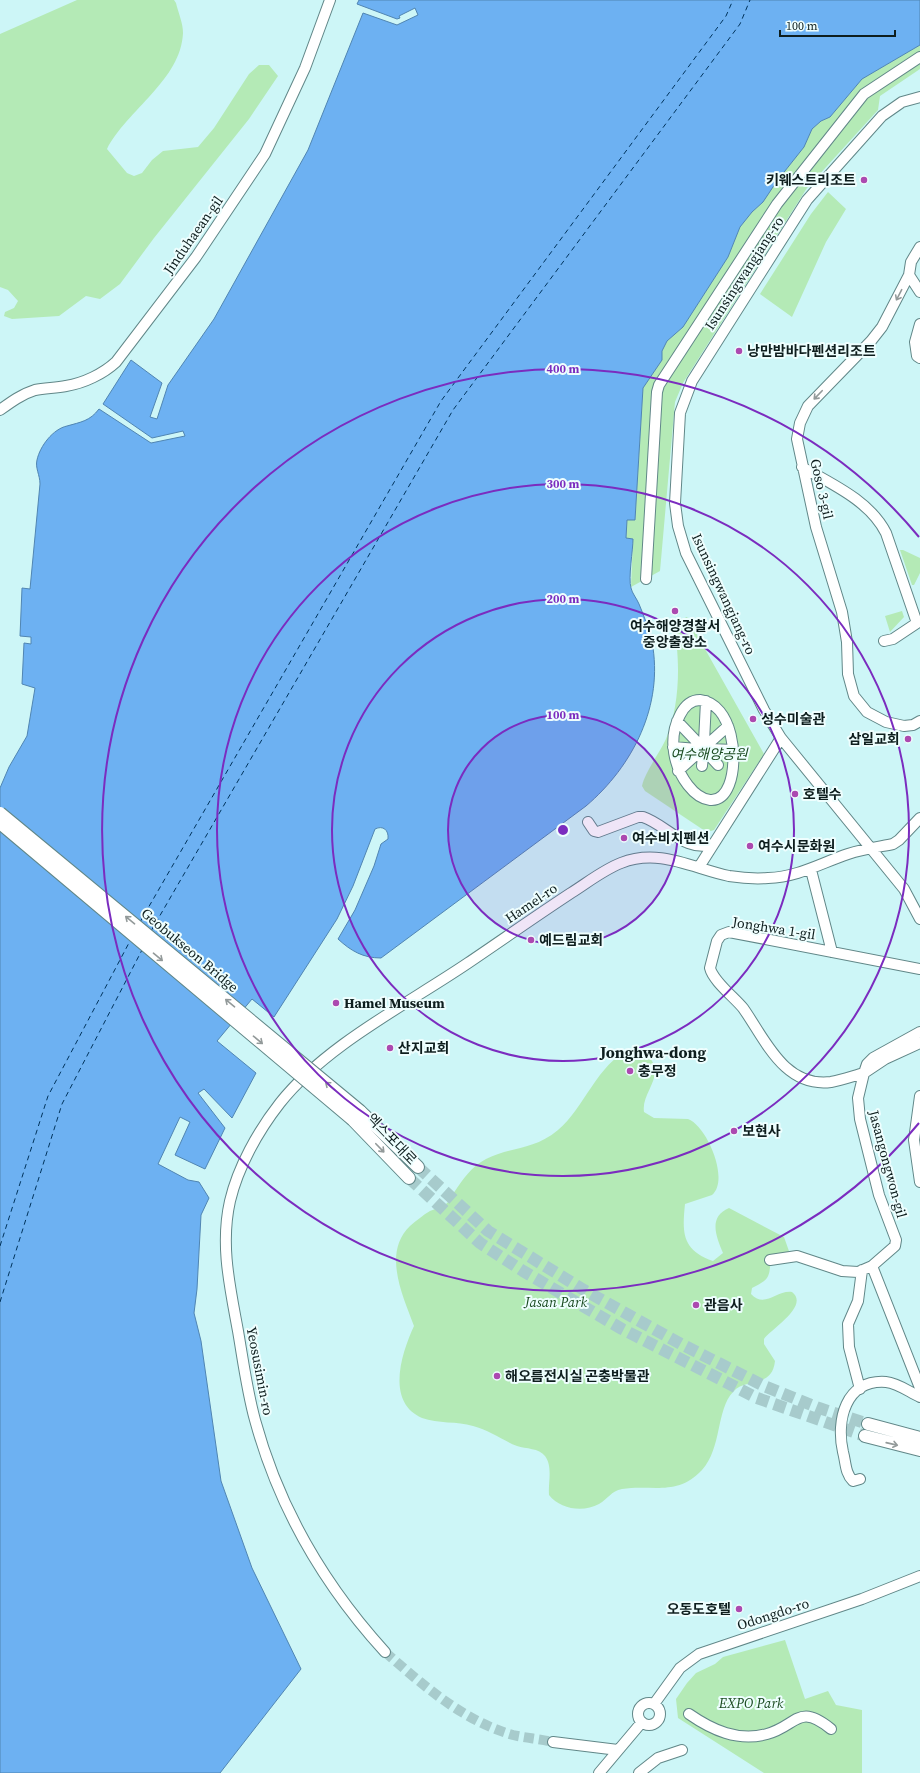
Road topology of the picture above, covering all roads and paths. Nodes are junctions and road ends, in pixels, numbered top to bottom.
1 (330, 0) edge
2 (920, 57) edge
3 (920, 97) edge
4 (920, 247) edge
5 (909, 275) junction
6 (920, 292) edge
7 (920, 324) edge
8 (920, 358) edge
9 (0, 410) edge
10 (802, 467) junction
11 (646, 579) dead end
12 (918, 622) edge
13 (884, 641) dead end
14 (706, 701) junction
15 (677, 721) junction
16 (920, 721) edge
17 (728, 726) junction
18 (781, 738) junction
19 (673, 748) junction
20 (733, 750) junction
21 (703, 751) junction
22 (718, 765) dead end
23 (678, 771) junction
24 (0, 813) edge
25 (920, 818) edge
26 (588, 822) dead end
27 (0, 824) edge
28 (713, 844) junction
29 (872, 848) junction
30 (699, 866) junction
31 (811, 870) junction
32 (920, 919) edge
33 (832, 952) junction
34 (920, 969) edge
35 (920, 1032) edge
36 (920, 1043) edge
37 (864, 1073) junction
38 (300, 1081) joint
39 (920, 1096) edge
40 (357, 1116) junction
41 (418, 1167) tunnel mouth
42 (409, 1178) tunnel mouth
43 (920, 1182) edge
44 (770, 1260) dead end
45 (872, 1266) junction
46 (862, 1270) junction
47 (920, 1388) edge
48 (860, 1389) junction
49 (920, 1397) edge
50 (868, 1424) tunnel mouth
51 (864, 1436) tunnel mouth
52 (920, 1438) edge
53 (920, 1450) edge
54 (860, 1479) dead end
55 (920, 1576) edge
56 (385, 1652) tunnel mouth
57 (654, 1704) junction
58 (688, 1714) dead end
59 (642, 1722) junction
60 (831, 1729) dead end
61 (553, 1742) tunnel mouth
62 (618, 1750) junction
63 (682, 1750) dead end
64 (599, 1773) edge
65 (639, 1773) edge

1 - 9 street, Jinduhaean-gil
2 - 11 street
3 - 18 street, Isunsingwangjang-ro
4 - 5 street, Goso 3-gil
5 - 6 street
5 -> 10 street, Goso 3-gil
7 - 8 street
10 - 12 street
10 - 16 street, Goso 3-gil
12 - 13 street
14 - 15 street
14 - 17 street
14 - 21 street
15 - 19 street
15 - 21 street
17 - 20 street
17 - 21 street
18 - 28 street
18 - 29 street, Isunsingwangjang-ro
19 - 21 street
19 - 23 street
20 - 21 street
20 - 23 street
21 - 22 street
21 - 23 street
40 -> 24 main road, Geobukseon Bridge, bridge
25 - 29 street, Hamel-ro
26 - 28 street
27 -> 40 main road, Geobukseon Bridge, bridge
28 - 30 street
29 - 31 street, Hamel-ro
29 - 32 street, Isunsingwangjang-ro
30 - 31 street, Hamel-ro
30 - 38 street, Hamel-ro
31 - 33 street
33 - 34 street, Jonghwa 1-gil
33 - 37 street, Jonghwa 1-gil
35 - 37 street, Jasangongwon-gil
36 - 37 street
37 - 45 street, Jasangongwon-gil
38 - 56 street, Yeosusimin-ro
39 - 43 street
40 - 41 main road, 엑스포대로
40 -> 42 main road, 엑스포대로
44 - 46 street, Jasangongwon-gil
45 - 46 street, Jasangongwon-gil
45 - 47 street
46 - 48 street
48 - 49 street
48 - 54 street
50 - 52 main road
51 -> 53 main road
55 - 57 street, Odongdo-ro
57 - 59 street
57 - 59 street
58 - 60 street
59 - 62 street
61 - 62 street
62 - 64 street
63 - 65 street

